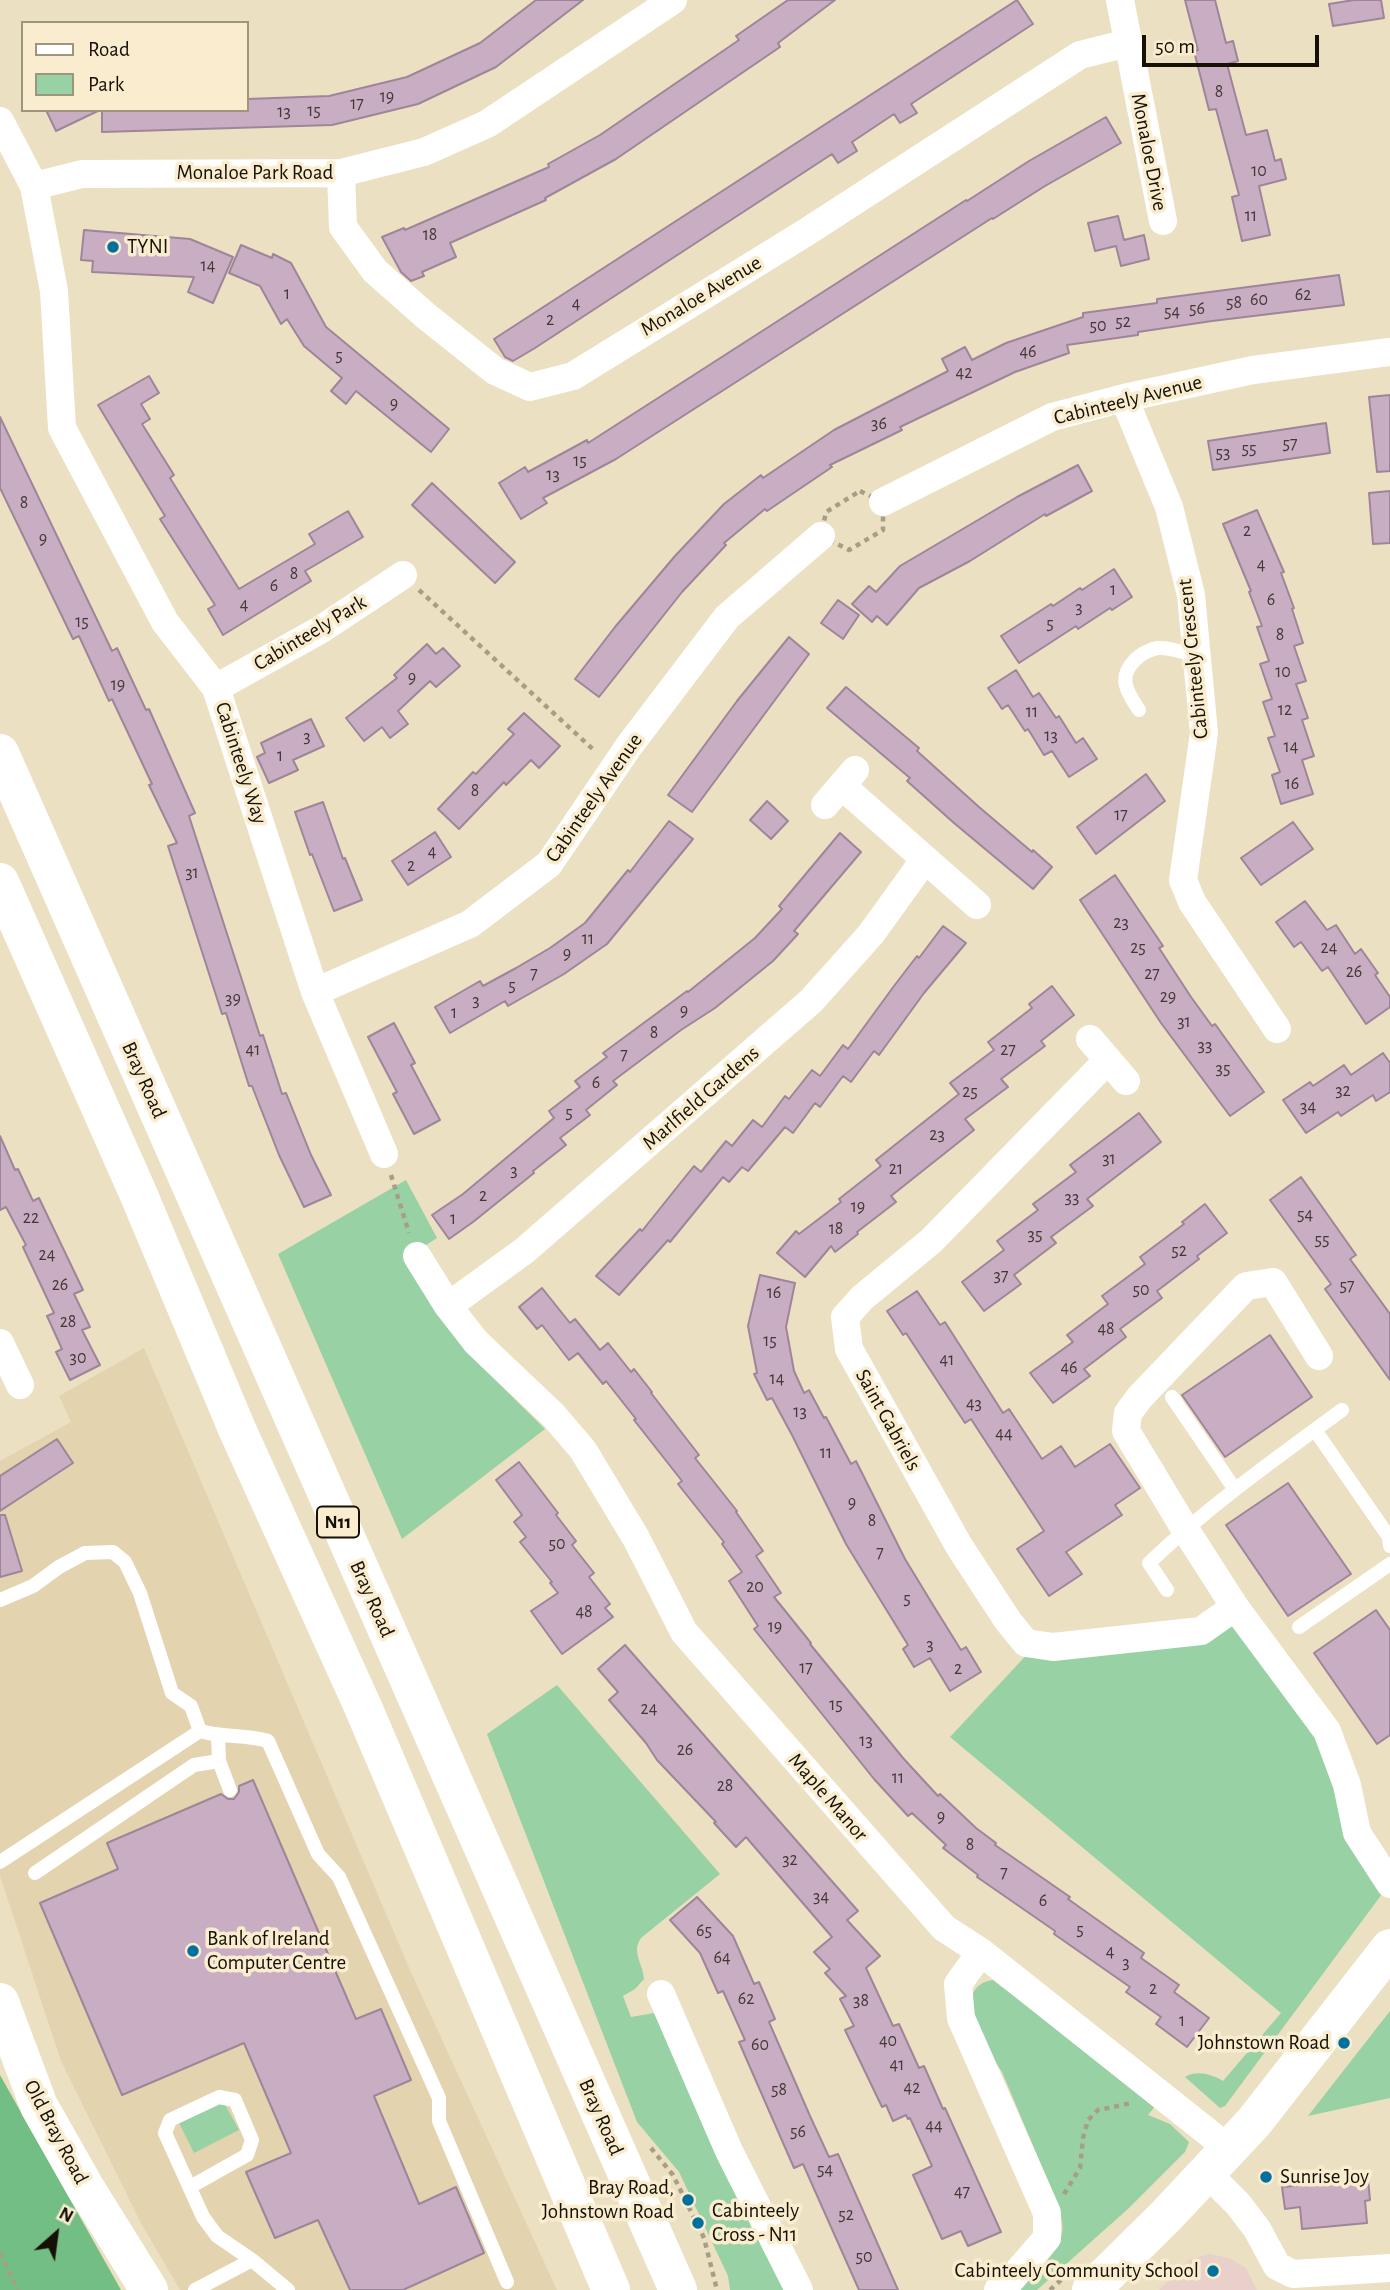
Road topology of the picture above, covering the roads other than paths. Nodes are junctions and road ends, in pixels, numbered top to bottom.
1 (673, 0) edge
2 (1120, 0) edge
3 (1128, 43) junction
4 (0, 121) edge
5 (341, 173) junction
6 (34, 186) junction
7 (1163, 221) dead end
8 (1390, 352) edge
9 (1124, 398) junction
10 (883, 502) road end
11 (821, 536) road end
12 (403, 575) road end
13 (1197, 656) junction
14 (216, 688) junction
15 (1139, 710) dead end
16 (0, 753) edge
17 (841, 787) dead end
18 (925, 859) junction
19 (0, 881) edge
20 (978, 905) dead end
21 (315, 992) junction
22 (1277, 1029) dead end
23 (1126, 1081) dead end
24 (384, 1154) road end
25 (417, 1256) road end
26 (448, 1306) junction
27 (0, 1343) edge
28 (1319, 1356) dead end
29 (20, 1385) dead end
30 (1172, 1397) dead end
31 (1342, 1410) dead end
32 (1315, 1430) junction
33 (1234, 1488) junction
34 (1185, 1529) junction
35 (1390, 1546) edge
36 (1390, 1564) edge
37 (1167, 1590) dead end
38 (0, 1600) edge
39 (1235, 1607) junction
40 (1299, 1627) dead end
41 (200, 1731) junction
42 (218, 1736) junction
43 (219, 1761) junction
44 (230, 1790) dead end
45 (0, 1862) edge
46 (35, 1873) dead end
47 (1390, 1884) edge
48 (1390, 1948) edge
49 (981, 1952) junction
50 (661, 1994) dead end
51 (0, 2002) edge
52 (1218, 2161) junction
53 (190, 2187) junction
54 (252, 2260) junction
55 (1390, 2268) edge
56 (508, 2281) dead end
57 (1292, 2282) edge
58 (149, 2290) edge
59 (195, 2290) edge
60 (288, 2290) edge
61 (611, 2290) edge
62 (678, 2290) edge
63 (799, 2290) edge
64 (998, 2290) edge
65 (1091, 2290) edge

1 - 5 street, Monaloe Park Road
2 - 3 street, Monaloe Drive
3 - 5 street, Monaloe Avenue
3 - 7 street, Monaloe Drive
4 - 6 street
5 - 6 street, Monaloe Park Road
6 - 14 street, Cabinteely Way
8 - 9 street, Cabinteely Avenue
9 - 10 street, Cabinteely Avenue
9 - 13 street, Cabinteely Crescent
11 - 21 street, Cabinteely Avenue
12 - 14 street, Cabinteely Park
13 - 15 lane
13 - 22 street, Cabinteely Crescent
14 - 21 street, Cabinteely Way
16 - 62 main road, Bray Road / N11
17 - 18 street
18 - 20 street
18 - 26 street, Marlfield Gardens
19 - 61 main road, N11
21 - 24 street, Cabinteely Way
23 - 39 street, Saint Gabriels
25 - 26 street
26 - 49 street, Maple Manor
27 - 29 street
28 - 34 street
30 - 33 lane
31 - 32 lane
32 - 33 lane
32 - 35 lane
33 - 34 lane
34 - 37 lane
34 - 39 street
36 - 40 lane
38 - 41 lane
39 - 47 street
41 - 42 lane
41 - 45 lane
42 - 43 lane
42 - 56 lane
43 - 44 lane
43 - 46 lane
48 - 52 main road
49 - 52 street, Maple Manor
49 - 64 street
50 - 63 street
51 - 58 main road, Old Bray Road
52 - 57 street, Maple Manor
52 - 65 main road
53 - 53 lane
53 - 54 lane
54 - 59 lane
54 - 60 lane
55 - 57 street

